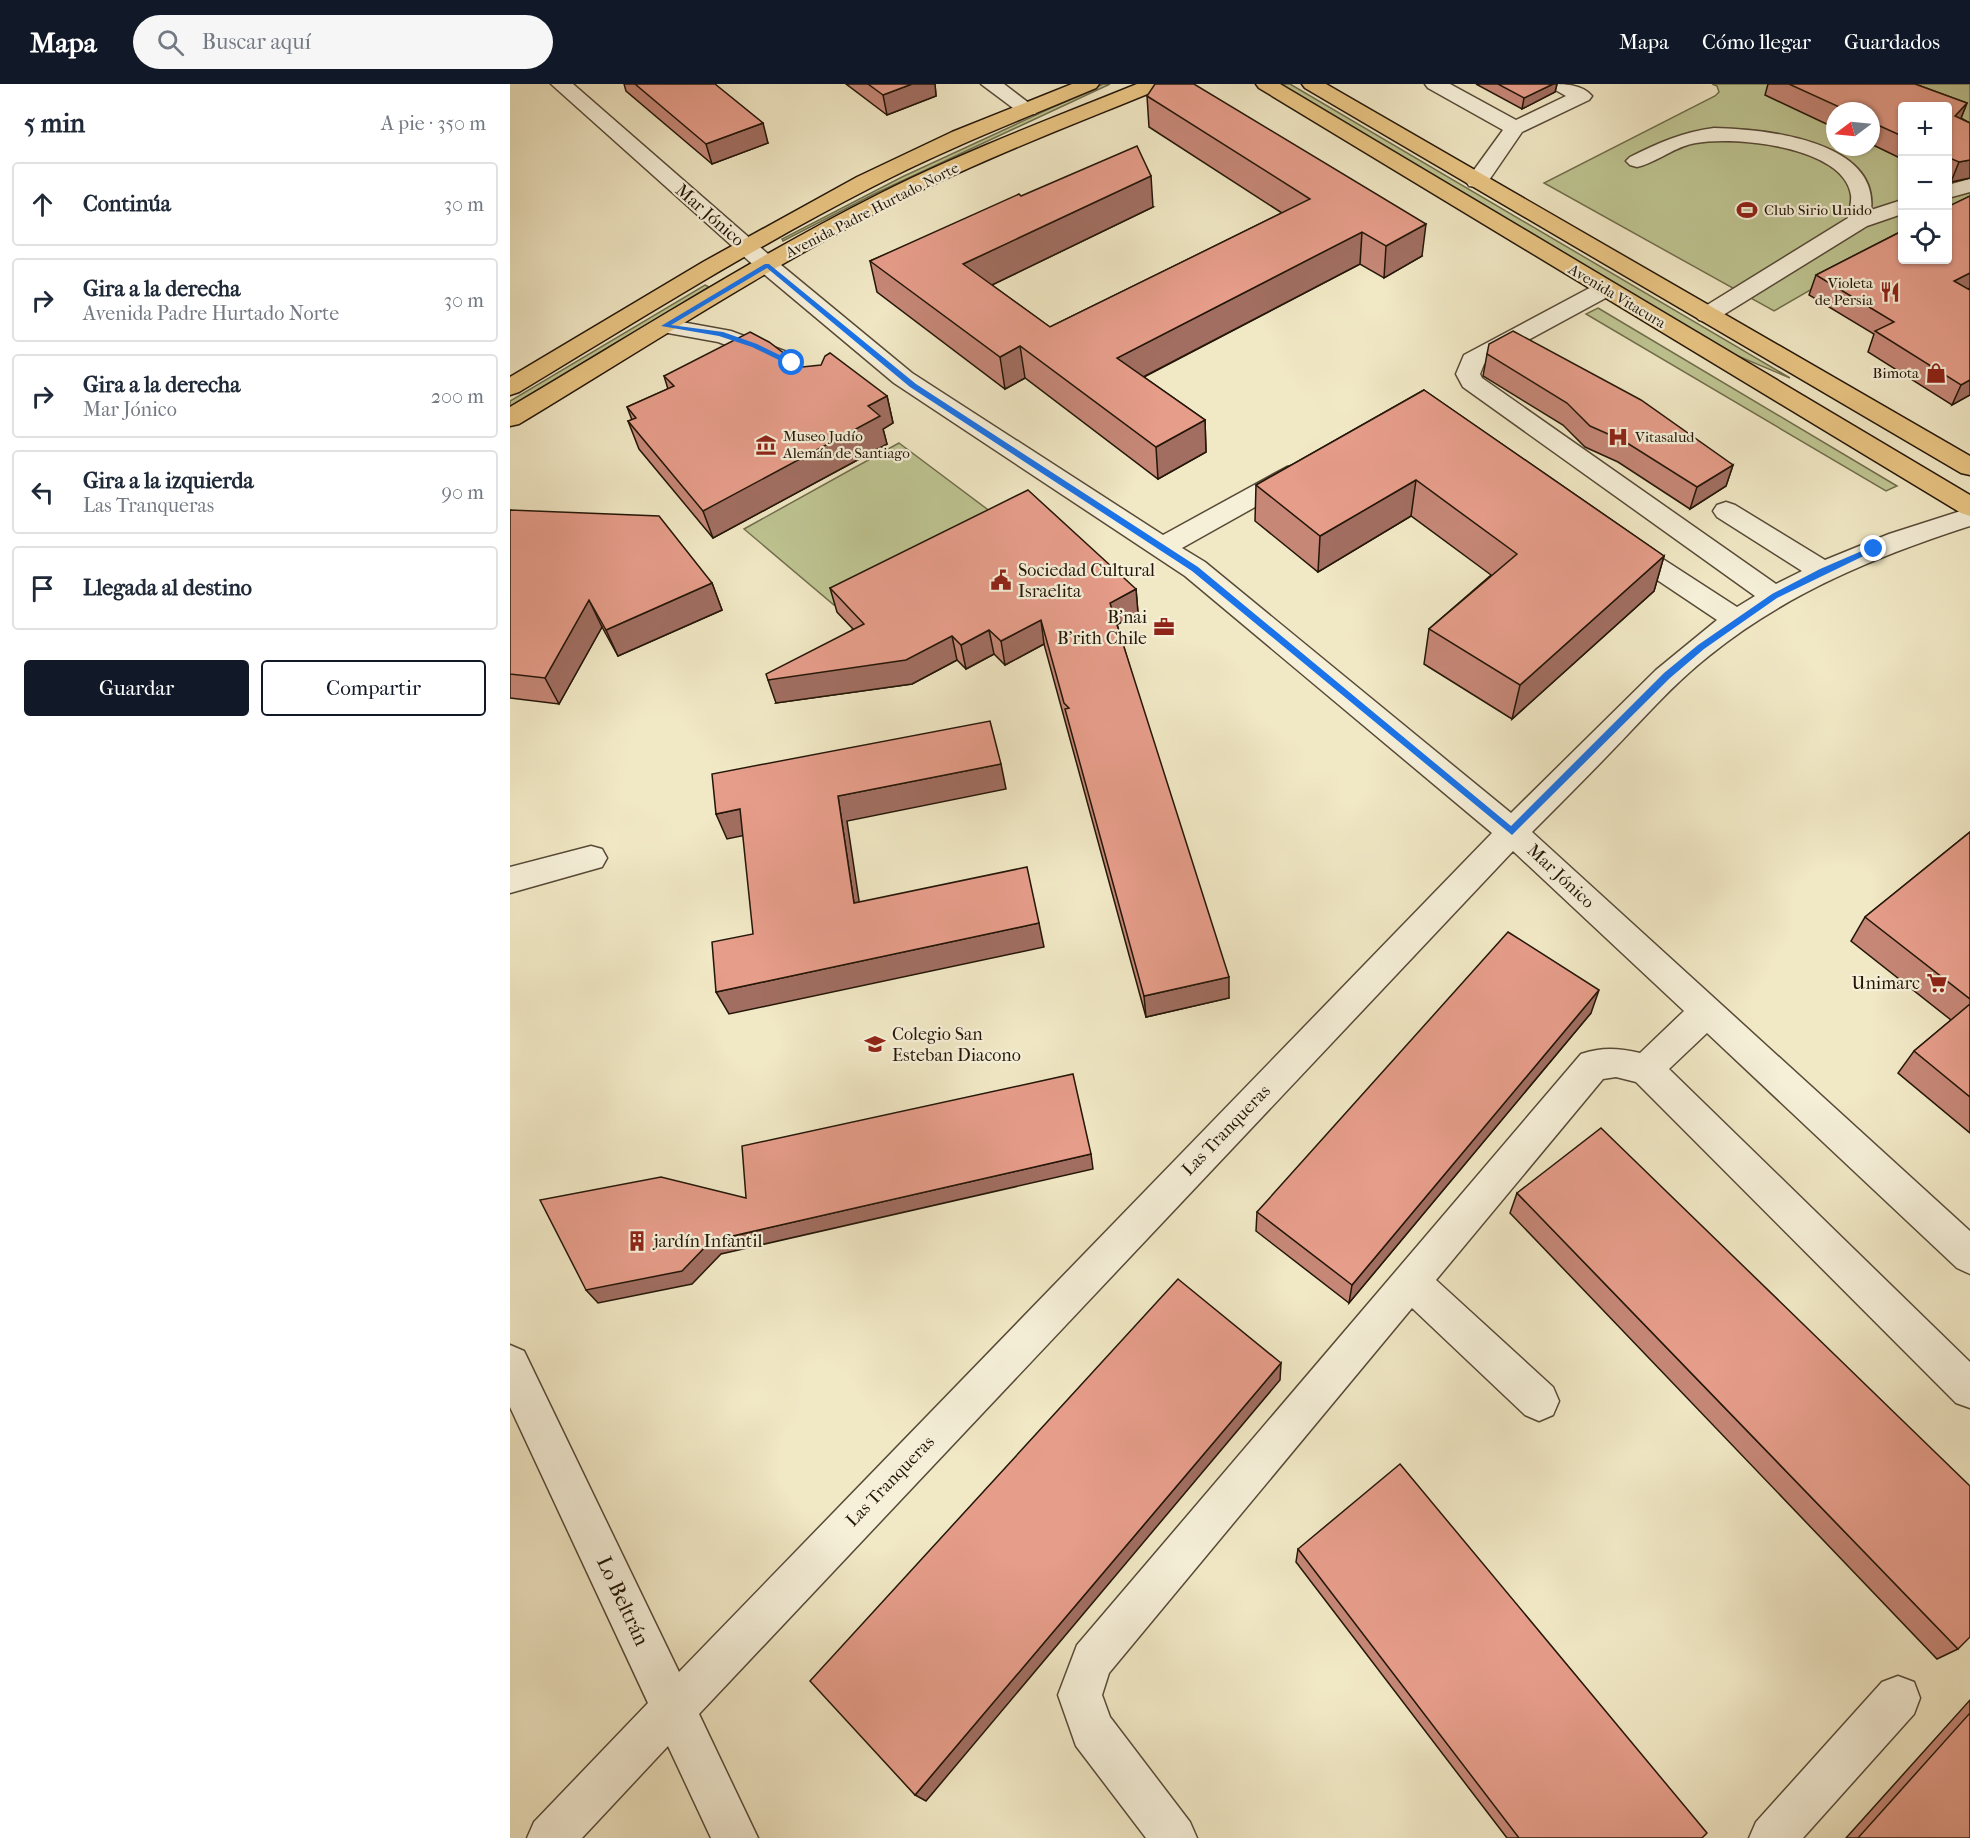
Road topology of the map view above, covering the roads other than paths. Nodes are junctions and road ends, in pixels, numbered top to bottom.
1 (561, 84) edge
2 (992, 84) edge
3 (1155, 84) edge
4 (1266, 84) edge
5 (1317, 84) edge
6 (1435, 84) edge
7 (1559, 84) edge
8 (1081, 85) edge
9 (1028, 110) junction
10 (1515, 128) junction
11 (1638, 161) dead end
12 (1477, 181) junction
13 (1970, 185) edge
14 (1952, 190) edge
15 (1898, 208) edge
16 (1859, 220) junction
17 (756, 256) junction
18 (1605, 289) junction
19 (1707, 315) junction
20 (664, 326) junction
21 (801, 371) edge
22 (510, 387) edge
23 (510, 418) edge
24 (1322, 459) edge
25 (1970, 467) edge
26 (1970, 507) edge
27 (1726, 511) dead end
28 (1970, 517) edge
29 (1618, 541) edge
30 (1163, 547) junction
31 (1823, 571) junction
32 (1774, 596) junction
33 (1737, 620) junction
34 (1512, 832) junction
35 (591, 858) dead end
36 (510, 880) edge
37 (1706, 1012) junction
38 (1646, 1068) junction
39 (1970, 1256) edge
40 (1411, 1282) junction
41 (510, 1364) edge
42 (1970, 1389) edge
43 (1539, 1401) dead end
44 (1898, 1698) dead end
45 (673, 1707) junction
46 (550, 1838) edge
47 (735, 1838) edge
48 (1174, 1838) edge
49 (1772, 1838) edge

1 - 17 street, Mar Jónico
2 - 9 street
3 - 17 main road, Avenida Padre Hurtado Norte
4 - 18 main road, Avenida Vitacura
5 - 12 main road, Avenida Vitacura
6 - 10 street
7 - 10 street
8 - 9 main road, Avenida Padre Hurtado Norte
9 - 17 main road, Avenida Padre Hurtado Norte
10 - 12 street
11 - 16 street
12 - 19 main road, Avenida Vitacura
13 - 14 street
15 - 16 street
16 - 19 street
17 - 20 main road, Avenida Padre Hurtado Norte
17 - 22 main road, Avenida Padre Hurtado Norte
17 - 30 street, Mar Jónico
18 - 26 main road, Avenida Vitacura
18 - 32 street
19 - 25 main road, Avenida Vitacura
20 - 21 street
20 - 23 main road, Avenida Padre Hurtado Norte
24 - 30 street
27 - 31 street
28 - 31 street, Las Tranqueras
29 - 33 street
30 - 34 street, Mar Jónico
31 - 32 street, Las Tranqueras
32 - 33 street, Las Tranqueras
33 - 34 street, Las Tranqueras
34 - 37 street, Mar Jónico
34 - 45 street, Las Tranqueras
35 - 36 street
37 - 38 street
37 - 39 street, Mar Jónico
38 - 40 street
38 - 42 street
40 - 43 street
40 - 48 street
41 - 45 street, Lo Beltrán
44 - 49 street
45 - 46 street, Las Tranqueras
45 - 47 street, Lo Beltrán

